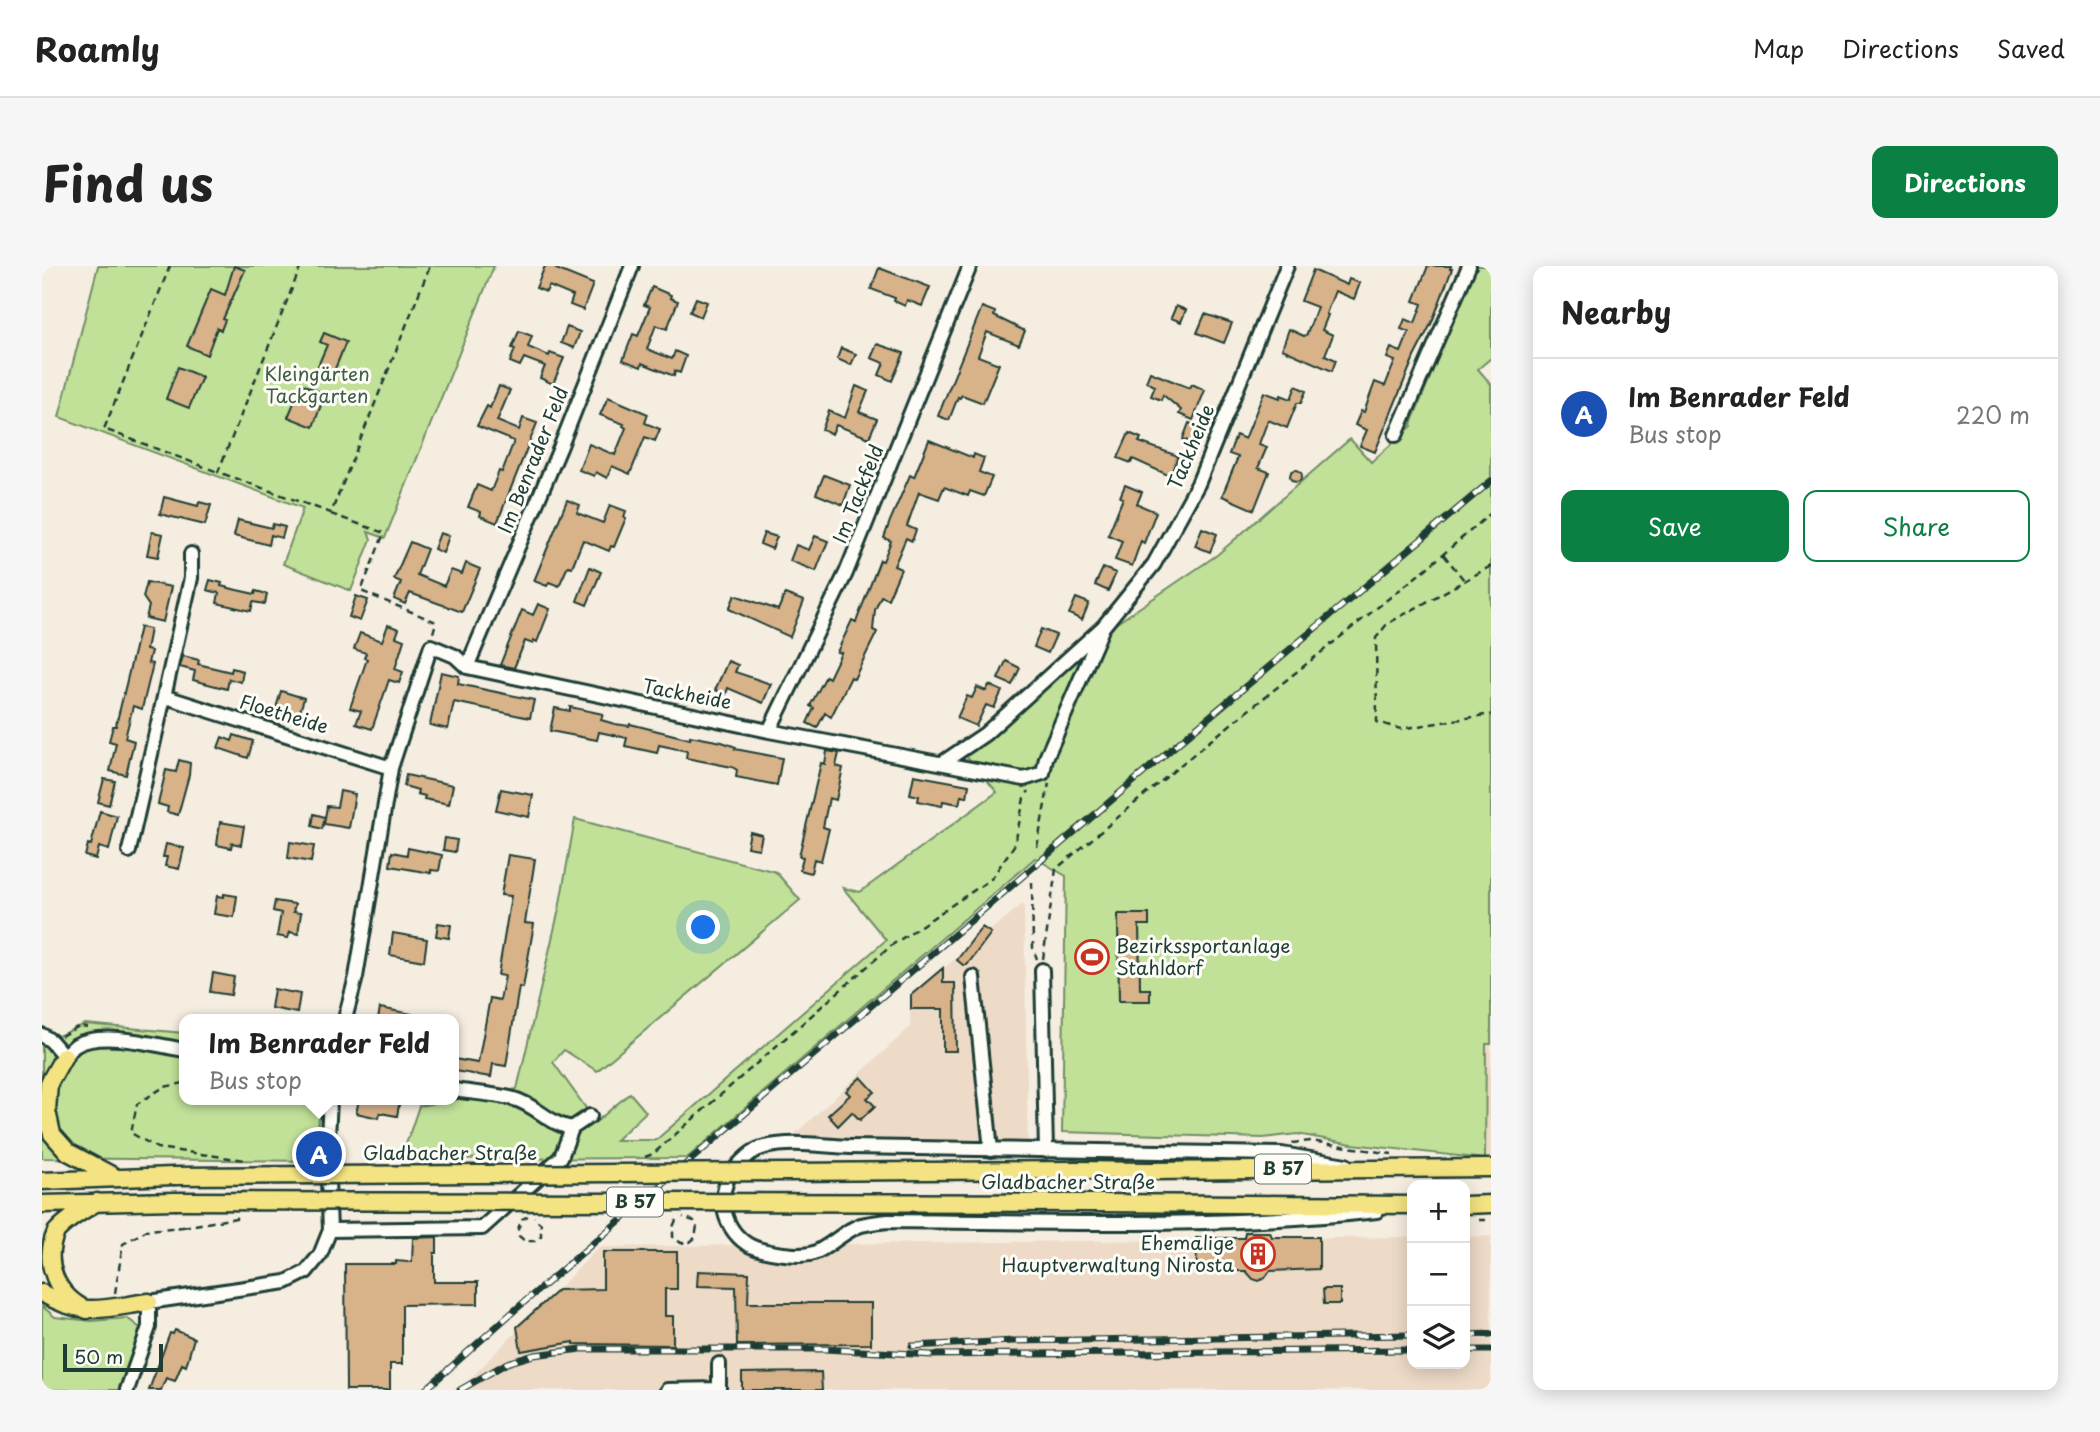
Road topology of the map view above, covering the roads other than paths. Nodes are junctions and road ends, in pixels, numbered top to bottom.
1 (632, 266) edge
2 (970, 266) edge
3 (1287, 266) edge
4 (1468, 266) edge
5 (1396, 435) dead end
6 (191, 554) dead end
7 (1103, 626) junction
8 (467, 667) junction
9 (166, 697) junction
10 (769, 730) junction
11 (942, 763) junction
12 (391, 768) junction
13 (129, 851) dead end
14 (1042, 970) road end
15 (973, 976) dead end
16 (346, 1014) edge
17 (42, 1035) edge
18 (179, 1049) edge
19 (64, 1056) junction
20 (42, 1071) edge
21 (459, 1091) edge
22 (330, 1105) edge
23 (590, 1116) dead end
24 (572, 1128) junction
25 (991, 1150) junction
26 (1046, 1150) junction
27 (1362, 1168) junction
28 (1491, 1168) edge
29 (117, 1178) junction
30 (42, 1181) edge
31 (97, 1202) junction
32 (42, 1204) edge
33 (1491, 1204) edge
34 (1470, 1205) edge
35 (1407, 1206) edge
36 (1407, 1207) edge
37 (330, 1230) junction
38 (42, 1293) edge
39 (149, 1302) junction
40 (87, 1310) junction
41 (719, 1364) dead end
42 (127, 1390) edge
43 (667, 1390) edge
44 (719, 1390) edge

1 - 8 street, Im Benrader Feld
2 - 10 street, Im Tackfeld
3 - 7 street, Tackheide
4 - 5 street
6 - 9 street
7 - 11 street, Tackheide
7 - 11 street, Tackheide
8 - 10 street, Tackheide
8 - 12 street, Tackheide
9 - 12 street, Floetheide
9 - 13 street
10 - 11 street, Tackheide
12 - 16 street
14 - 26 street
15 - 25 street
17 - 19 street
18 - 19 street
19 - 20 main road
19 - 29 main road
21 - 24 street
22 - 37 street
23 - 24 street
24 - 37 street
25 - 26 street, Gladbacher Straße
25 - 36 street, Gladbacher Straße
26 - 27 street, Gladbacher Straße
27 - 28 main road, Gladbacher Straße / B 57
27 - 29 main road, Gladbacher Straße / B 57, bridge
29 - 30 main road, Gladbacher Straße / B 57
31 - 32 main road, Gladbacher Straße / B 57
31 - 35 main road, Gladbacher Straße / B 57, bridge
31 - 40 main road
33 - 34 main road
37 - 39 street
38 - 40 main road
39 - 40 main road
39 - 42 street
41 - 44 street
43 - 44 street

